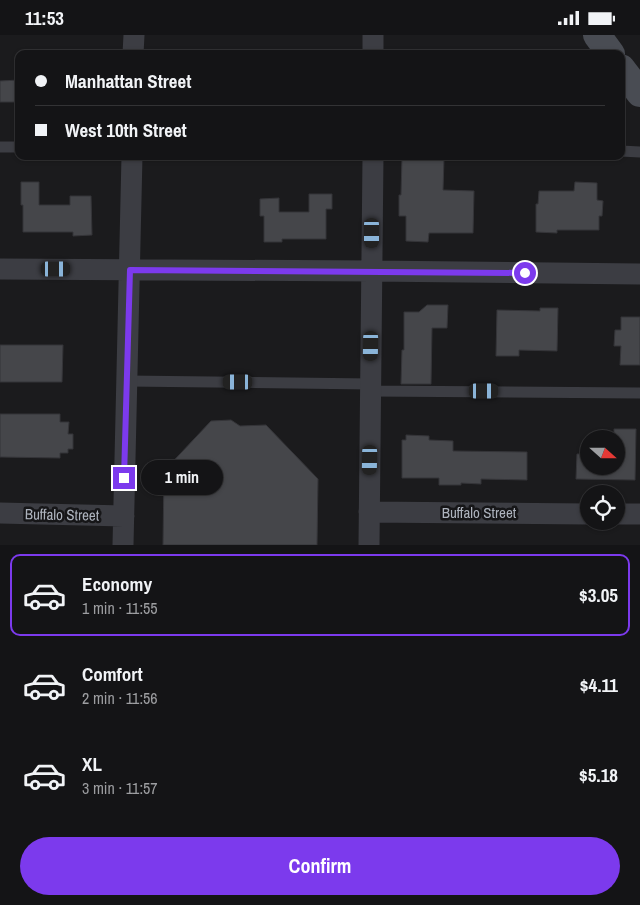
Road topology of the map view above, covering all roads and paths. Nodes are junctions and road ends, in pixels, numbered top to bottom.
1 (134, 35) edge
2 (373, 35) edge
3 (596, 35) edge
4 (133, 50) edge
5 (373, 50) edge
6 (607, 50) edge
7 (625, 73) edge
8 (640, 93) edge
9 (0, 147) edge
10 (15, 147) edge
11 (625, 151) edge
12 (640, 152) edge
13 (132, 160) edge
14 (373, 160) edge
15 (0, 269) edge
16 (130, 270) junction
17 (372, 271) junction
18 (640, 274) edge
19 (127, 381) junction
20 (371, 387) junction
21 (640, 393) edge
22 (369, 512) junction
23 (0, 513) edge
24 (580, 514) edge
25 (625, 514) edge
26 (640, 514) edge
27 (124, 516) junction
28 (123, 545) edge
29 (369, 545) edge

1 - 4 street
2 - 5 street
3 - 6 street
7 - 8 street
9 - 10 lane
11 - 12 lane
13 - 16 street
14 - 17 street
15 - 16 street
16 - 17 street
16 - 19 street
17 - 18 street
17 - 20 street
19 - 20 lane
19 - 27 street
20 - 21 lane
20 - 22 street
22 - 24 street, Buffalo Street
22 - 29 street
23 - 27 street, Buffalo Street
25 - 26 street
27 - 28 street

